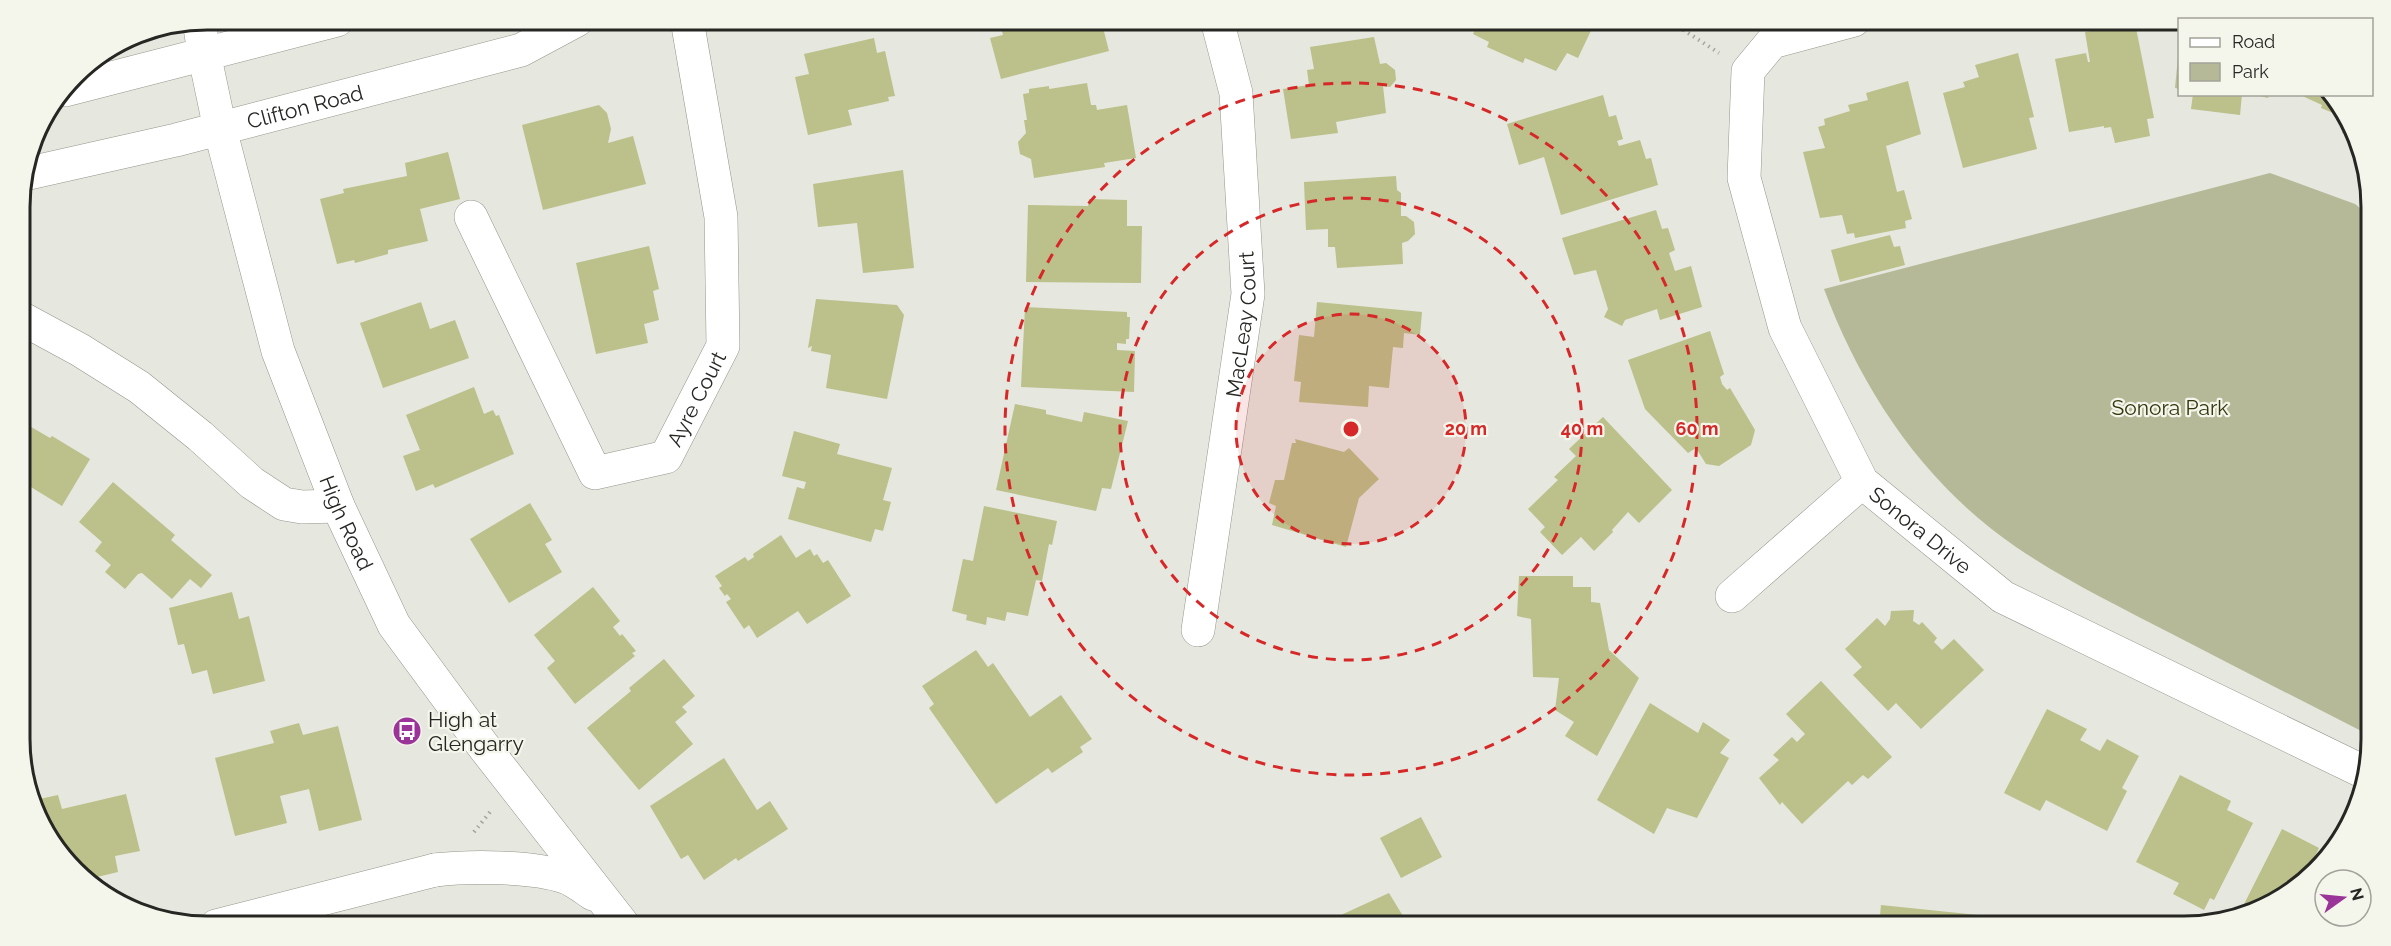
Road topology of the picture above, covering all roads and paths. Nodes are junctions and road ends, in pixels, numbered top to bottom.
1 (200, 30) edge
2 (297, 30) edge
3 (558, 30) edge
4 (689, 30) edge
5 (1220, 30) edge
6 (1684, 30) edge
7 (1817, 30) edge
8 (204, 53) junction
9 (1748, 71) junction
10 (77, 87) edge
11 (220, 129) junction
12 (34, 172) edge
13 (471, 217) dead end
14 (30, 323) edge
15 (1862, 482) junction
16 (338, 506) junction
17 (1732, 596) dead end
18 (1198, 630) dead end
19 (2358, 769) edge
20 (493, 808) dead end
21 (435, 870) junction
22 (602, 899) junction
23 (258, 916) edge
24 (616, 916) edge

1 - 8 street, High Road
2 - 8 street
3 - 11 street, Clifton Road
4 - 13 street, Ayre Court
5 - 18 street, MacLeay Court
6 - 9 path
7 - 9 street
8 - 10 street
8 - 11 street, High Road
9 - 15 street, Sonora Drive
11 - 12 street, Clifton Road
11 - 16 street, High Road
14 - 16 street
15 - 17 street
15 - 19 street, Sonora Drive
16 - 22 street, High Road
20 - 21 path
21 - 22 street
21 - 23 street
22 - 24 street, High Road

